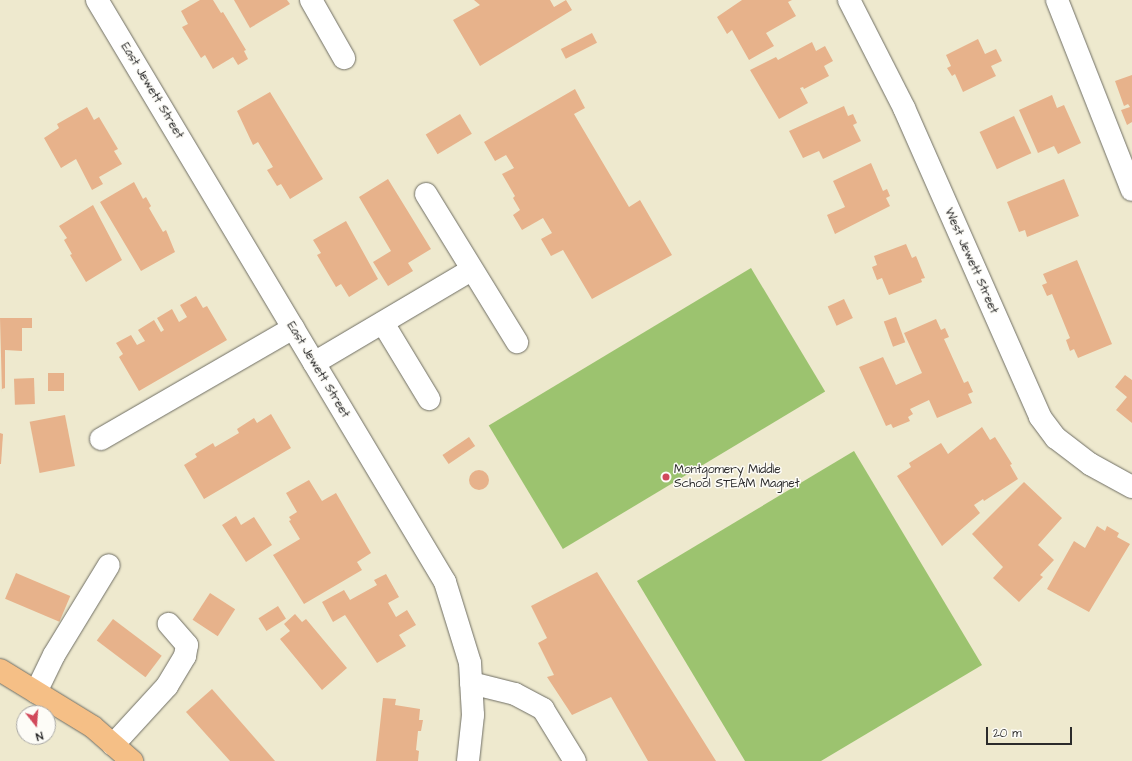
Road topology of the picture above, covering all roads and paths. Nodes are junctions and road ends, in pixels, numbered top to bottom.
1 (97, 0) edge
2 (311, 0) edge
3 (849, 0) edge
4 (1057, 0) edge
5 (344, 58) dead end
6 (1132, 190) edge
7 (426, 194) dead end
8 (471, 270) junction
9 (383, 323) junction
10 (293, 328) junction
11 (517, 342) dead end
12 (314, 364) junction
13 (429, 399) dead end
14 (101, 439) dead end
15 (1132, 487) edge
16 (108, 565) dead end
17 (169, 624) dead end
18 (0, 670) edge
19 (471, 683) junction
20 (36, 692) junction
21 (113, 745) junction
22 (132, 761) edge
23 (468, 761) edge
24 (575, 761) edge

1 - 10 street, East Jewett Street
2 - 5 street
3 - 15 street, West Jewett Street
4 - 6 street
7 - 8 street
8 - 9 street
8 - 11 street
9 - 12 street
9 - 13 street
10 - 12 street, East Jewett Street
10 - 14 street
12 - 19 street, East Jewett Street
16 - 20 street
17 - 21 street
18 - 20 main road
19 - 23 street, East Jewett Street
19 - 24 street
20 - 21 main road
21 - 22 main road

